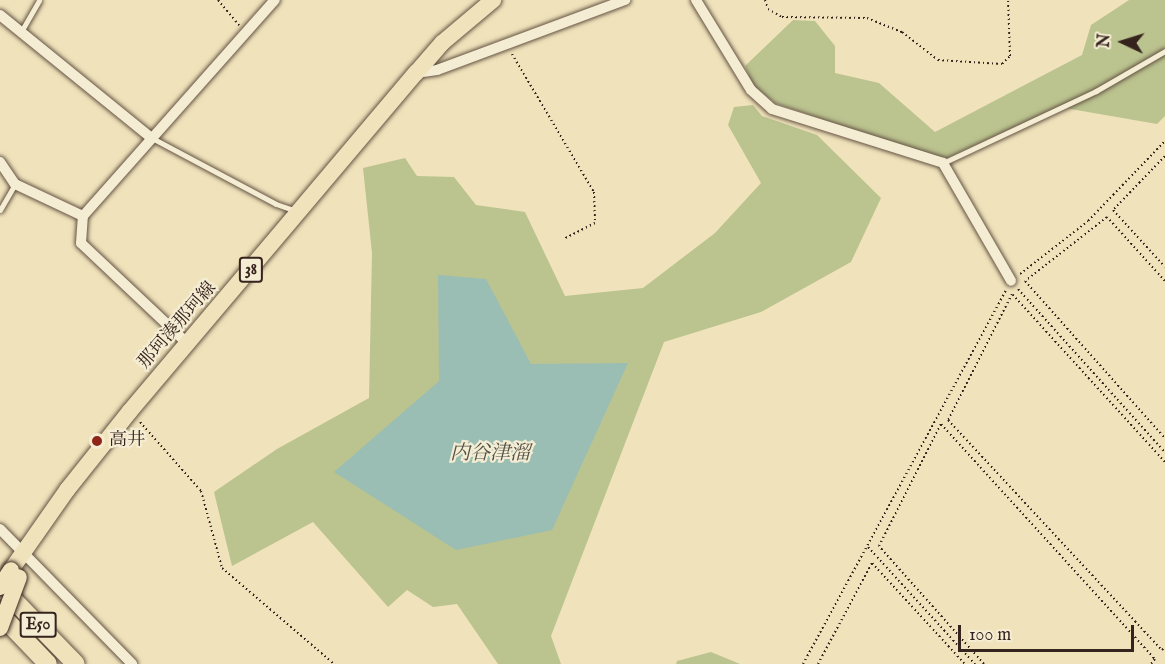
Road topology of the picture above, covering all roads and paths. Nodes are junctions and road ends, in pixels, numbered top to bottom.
1 (39, 0) edge
2 (218, 0) edge
3 (275, 0) edge
4 (493, 0) edge
5 (625, 0) edge
6 (696, 0) edge
7 (765, 0) edge
8 (1008, 0) edge
9 (0, 15) edge
10 (22, 30) junction
11 (247, 34) junction
12 (506, 44) junction
13 (1165, 51) edge
14 (416, 73) junction
15 (150, 137) junction
16 (1165, 141) edge
17 (1165, 156) edge
18 (0, 162) edge
19 (943, 164) junction
20 (15, 184) junction
21 (0, 210) edge
22 (299, 212) junction
23 (83, 216) junction
24 (565, 238) dead end
25 (1165, 267) edge
26 (1165, 281) edge
27 (1011, 282) junction
28 (189, 344) junction
29 (130, 411) junction
30 (1165, 438) edge
31 (1165, 452) edge
32 (1165, 462) edge
33 (0, 529) edge
34 (868, 547) junction
35 (25, 554) junction
36 (15, 573) junction
37 (0, 586) edge
38 (0, 614) edge
39 (0, 628) edge
40 (1165, 647) edge
41 (48, 664) edge
42 (76, 664) edge
43 (132, 664) edge
44 (334, 664) edge
45 (803, 664) edge
46 (818, 664) edge
47 (965, 664) edge
48 (975, 664) edge
49 (984, 664) edge
50 (1150, 664) edge

1 - 10 lane
2 - 11 path
3 - 11 street
4 - 14 main road, 那珂湊那珂線 / 38
5 - 12 street
6 - 19 street
7 - 8 path
9 - 10 street
10 - 15 street
11 - 15 street
12 - 14 street
12 - 24 path
13 - 19 lane
14 - 22 main road, 那珂湊那珂線 / 38
15 - 22 lane
15 - 23 street
16 - 27 path
17 - 25 path
18 - 20 street
19 - 27 street
20 - 21 lane
20 - 23 street
22 - 28 main road, 那珂湊那珂線 / 38
23 - 28 street
26 - 30 path
27 - 31 path
27 - 34 path
28 - 29 main road, 那珂湊那珂線 / 38
29 - 35 main road, 那珂湊那珂線 / 38
29 - 44 path
32 - 40 path
33 - 35 street
34 - 45 path
34 - 48 path
35 - 36 main road, 那珂湊那珂線 / 38
35 - 43 street
36 - 37 main road, 那珂湊那珂線 / 38, bridge
36 - 39 main road, 那珂湊那珂線 / 38, bridge
37 - 42 highway, E50
38 - 41 highway, E50
46 - 47 path
49 - 50 path

